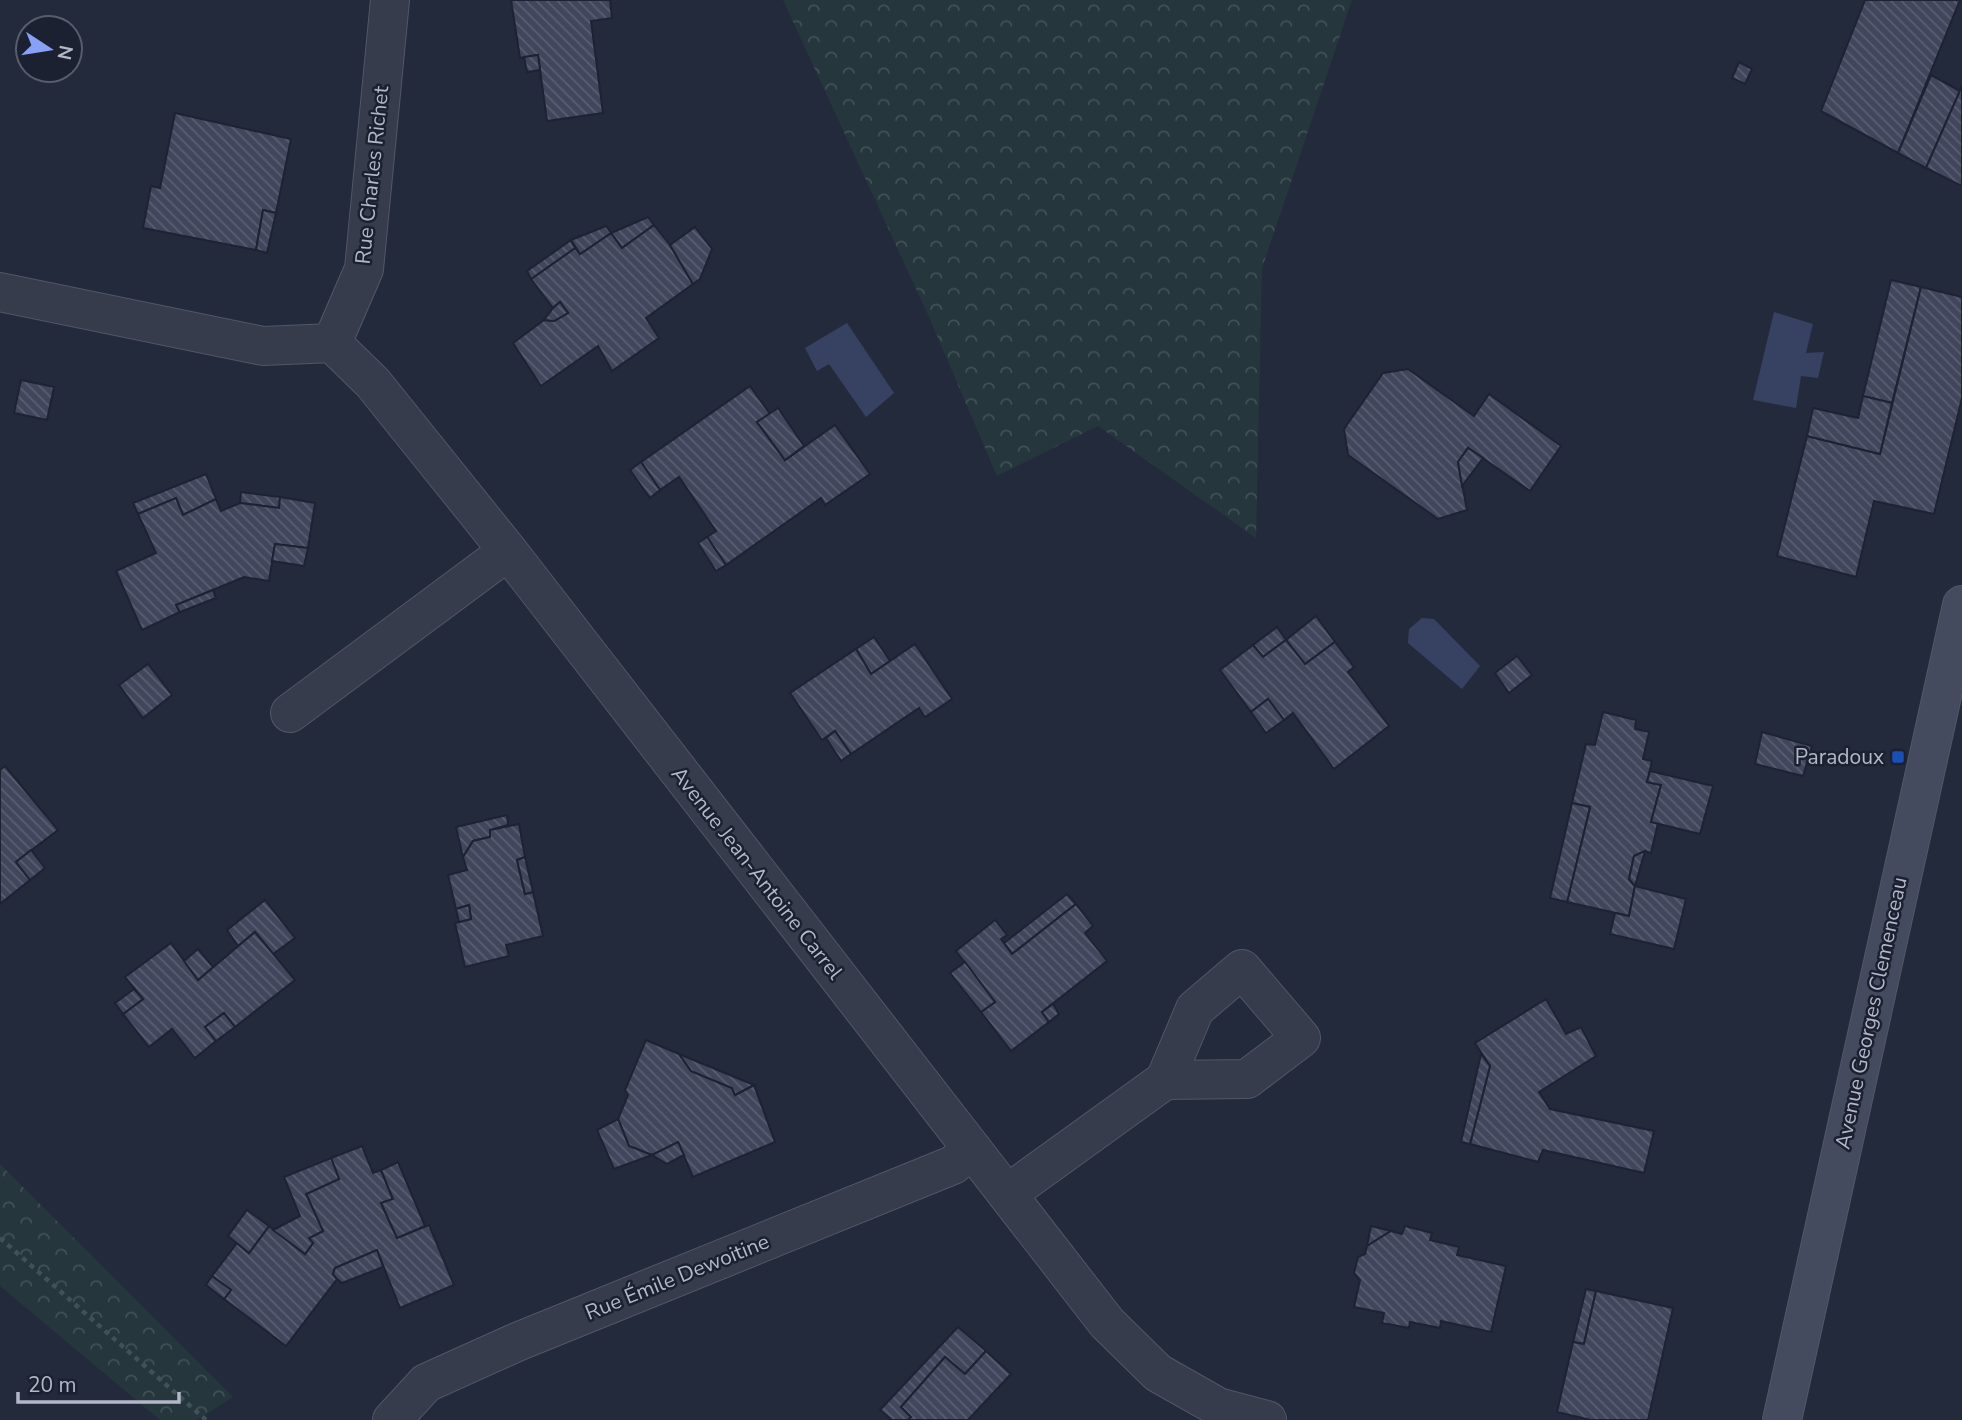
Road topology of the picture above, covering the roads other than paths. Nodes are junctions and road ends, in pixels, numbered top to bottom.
1 (390, 0) edge
2 (0, 292) edge
3 (331, 343) junction
4 (508, 551) junction
5 (1962, 606) edge
6 (290, 713) dead end
7 (1165, 1080) dead end
8 (972, 1149) junction
9 (1007, 1194) junction
10 (392, 1420) edge
11 (1267, 1420) edge
12 (1782, 1420) edge

1 - 3 street, Rue Charles Richet
2 - 3 street
3 - 4 street, Avenue Jean-Antoine Carrel
4 - 6 street
4 - 8 street, Avenue Jean-Antoine Carrel
5 - 12 main road, Avenue Georges Clemenceau
7 - 9 street
8 - 9 street, Avenue Jean-Antoine Carrel
8 - 10 street, Rue Émile Dewoitine
9 - 11 street, Avenue Jean-Antoine Carrel

